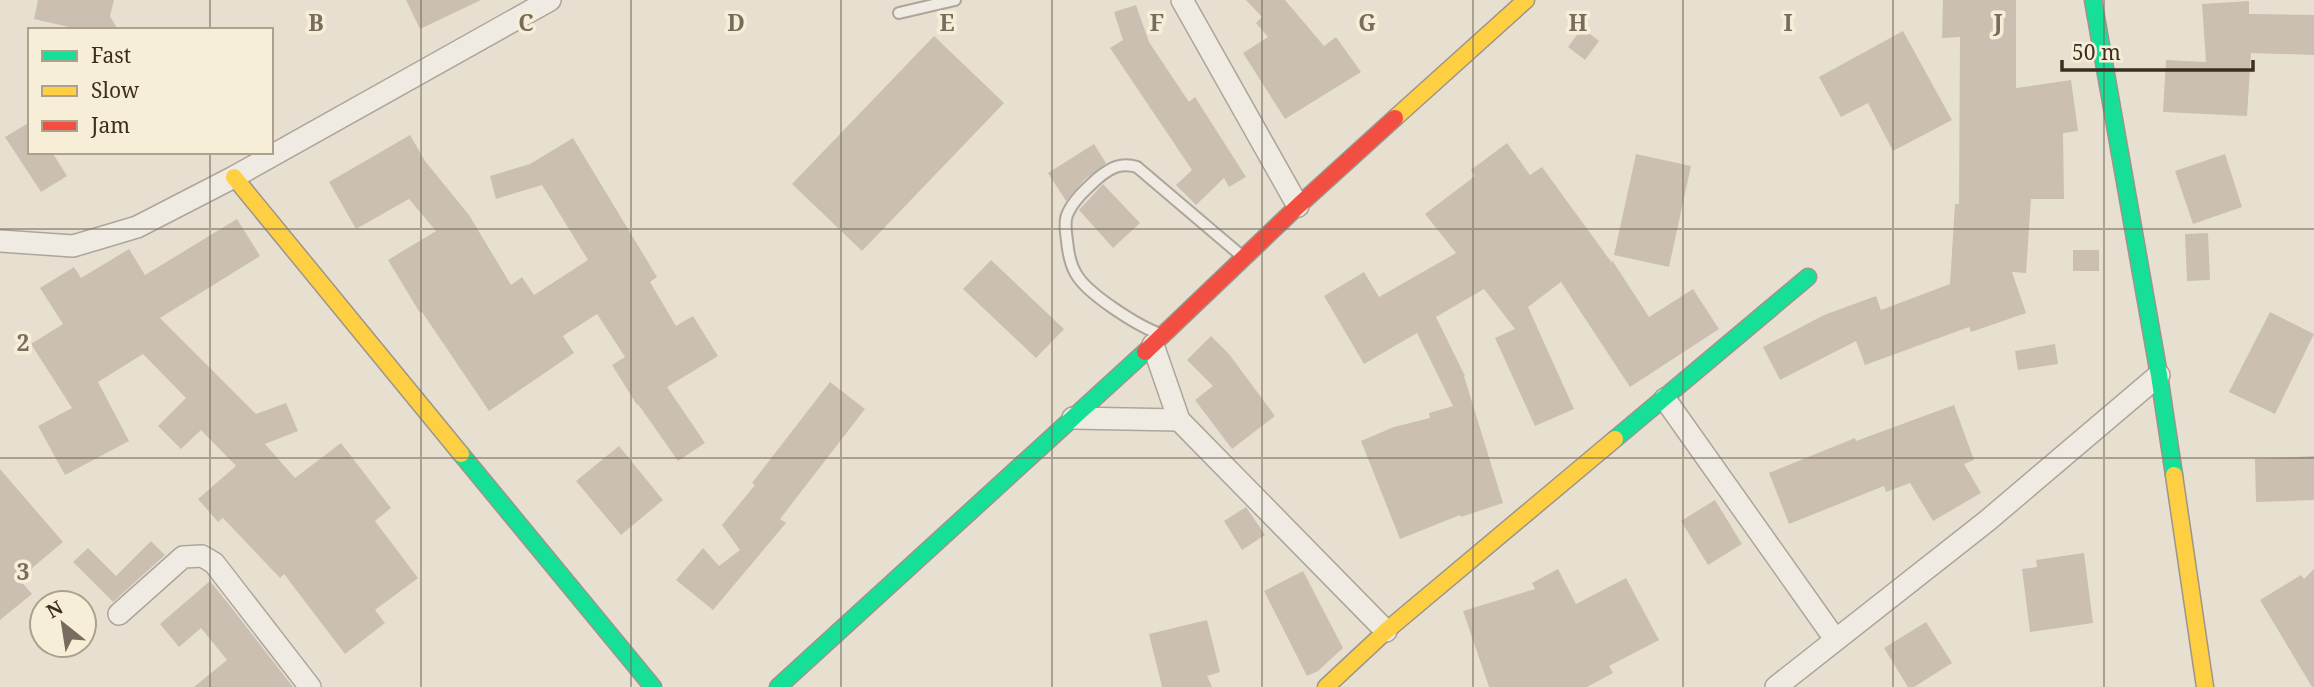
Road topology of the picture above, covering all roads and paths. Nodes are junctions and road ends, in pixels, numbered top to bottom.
1 (550, 0) edge
2 (955, 0) edge
3 (1182, 0) edge
4 (1525, 0) edge
5 (2093, 0) edge
6 (899, 13) dead end
7 (234, 177) junction
8 (1298, 206) junction
9 (0, 241) edge
10 (1244, 258) junction
11 (1808, 277) dead end
12 (1158, 340) junction
13 (2159, 375) junction
14 (1665, 399) junction
15 (1073, 418) junction
16 (1179, 420) junction
17 (118, 614) dead end
18 (1385, 631) junction
19 (1835, 639) junction
20 (310, 687) edge
21 (653, 687) edge
22 (778, 687) edge
23 (1326, 687) edge
24 (1776, 687) edge
25 (2205, 687) edge

1 - 7 street
2 - 6 lane
3 - 8 street
4 - 8 street
5 - 13 street
7 - 9 street
7 - 21 street
8 - 10 street
10 - 12 street
10 - 12 lane
11 - 14 street
12 - 15 street
12 - 16 street
13 - 19 street
13 - 25 street
14 - 18 street
14 - 19 street
15 - 16 street
15 - 22 street
16 - 18 street
17 - 20 street
18 - 23 street
19 - 24 street

